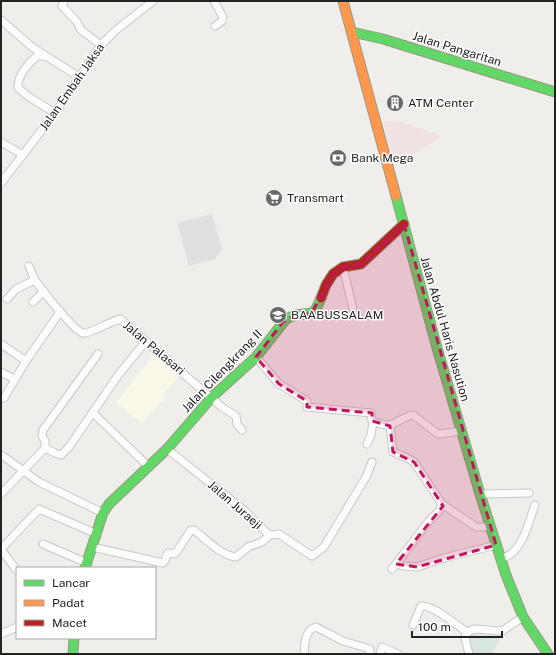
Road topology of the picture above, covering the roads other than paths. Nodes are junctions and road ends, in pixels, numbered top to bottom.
1 (64, 1) edge
2 (153, 1) edge
3 (214, 1) edge
4 (343, 1) edge
5 (1, 20) edge
6 (215, 26) dead end
7 (352, 32) junction
8 (101, 46) junction
9 (46, 56) junction
10 (79, 77) junction
11 (555, 92) edge
12 (55, 113) junction
13 (1, 142) edge
14 (23, 156) junction
15 (1, 183) edge
16 (404, 224) junction
17 (28, 266) dead end
18 (343, 267) junction
19 (35, 280) junction
20 (44, 291) junction
21 (7, 299) dead end
22 (33, 302) dead end
23 (353, 309) dead end
24 (60, 312) junction
25 (146, 341) junction
26 (1, 344) edge
27 (98, 354) dead end
28 (256, 357) junction
29 (26, 361) junction
30 (1, 372) edge
31 (14, 379) junction
32 (212, 397) junction
33 (4, 398) dead end
34 (93, 413) junction
35 (373, 422) junction
36 (390, 425) junction
37 (242, 430) dead end
38 (462, 431) junction
39 (367, 444) dead end
40 (45, 448) junction
41 (167, 449) junction
42 (3, 456) dead end
43 (372, 462) dead end
44 (149, 467) junction
45 (23, 471) junction
46 (529, 493) dead end
47 (1, 494) edge
48 (480, 494) junction
49 (442, 504) junction
50 (535, 505) dead end
51 (103, 513) junction
52 (490, 526) junction
53 (96, 534) junction
54 (270, 535) junction
55 (42, 544) dead end
56 (496, 545) junction
57 (92, 547) junction
58 (1, 549) edge
59 (501, 559) junction
60 (86, 566) edge
61 (16, 570) edge
62 (523, 617) junction
63 (413, 625) dead end
64 (16, 627) edge
65 (467, 632) junction
66 (1, 634) edge
67 (73, 639) edge
68 (73, 654) edge
69 (304, 654) edge
70 (370, 654) edge
71 (380, 654) edge
72 (398, 654) edge
73 (469, 654) edge
74 (548, 654) edge

1 - 8 street
2 - 8 street, Jalan Embah Jaksa
3 - 6 street
4 - 7 main road, Jalan Abdul Haris Nasution
5 - 9 street
7 - 11 main road, Jalan Pangaritan
7 - 16 main road, Jalan Abdul Haris Nasution
8 - 10 street, Jalan Embah Jaksa
9 - 10 street
9 - 12 street
10 - 12 street, Jalan Embah Jaksa
12 - 14 street, Jalan Embah Jaksa
13 - 14 street
14 - 15 street, Jalan Embah Jaksa
16 - 18 main road
16 - 38 main road, Jalan Abdul Haris Nasution
17 - 19 street, Jalan Palasari
18 - 23 street
18 - 28 main road, Jalan Cilengkrang II
19 - 20 street, Jalan Palasari
19 - 21 street
20 - 22 street
20 - 24 street, Jalan Palasari
24 - 25 street, Jalan Palasari
24 - 29 street
25 - 32 street, Jalan Palasari
25 - 34 street
26 - 29 street
27 - 40 street
28 - 32 main road, Jalan Cilengkrang II
28 - 35 street
29 - 31 street
30 - 31 street
31 - 33 street
32 - 37 street, Jalan Palasari
32 - 41 main road, Jalan Cilengkrang II
34 - 40 street
34 - 44 street
35 - 36 street
35 - 39 street
36 - 38 street
36 - 49 street
38 - 48 main road, Jalan Abdul Haris Nasution
40 - 45 street
41 - 44 main road, Jalan Cilengkrang II
41 - 54 street, Jalan Juraeji
42 - 45 street
43 - 54 street, Jalan Juraeji
44 - 51 main road, Jalan Cilengkrang II
45 - 47 street
45 - 51 street
46 - 48 street
48 - 52 main road, Jalan Abdul Haris Nasution
49 - 52 street
49 - 56 street
50 - 59 street
51 - 53 main road, Jalan Cilengkrang II
52 - 56 main road, Jalan Abdul Haris Nasution
53 - 57 main road, Jalan Cilengkrang II
53 - 58 street
54 - 57 street
55 - 60 street
56 - 59 main road, Jalan Abdul Haris Nasution
57 - 60 main road, Jalan Cilengkrang II
58 - 61 street
59 - 62 main road, Jalan Abdul Haris Nasution
62 - 65 street
62 - 74 main road, Jalan Abdul Haris Nasution
63 - 65 street
64 - 66 street
65 - 73 street
67 - 68 main road
69 - 70 street
71 - 72 street

